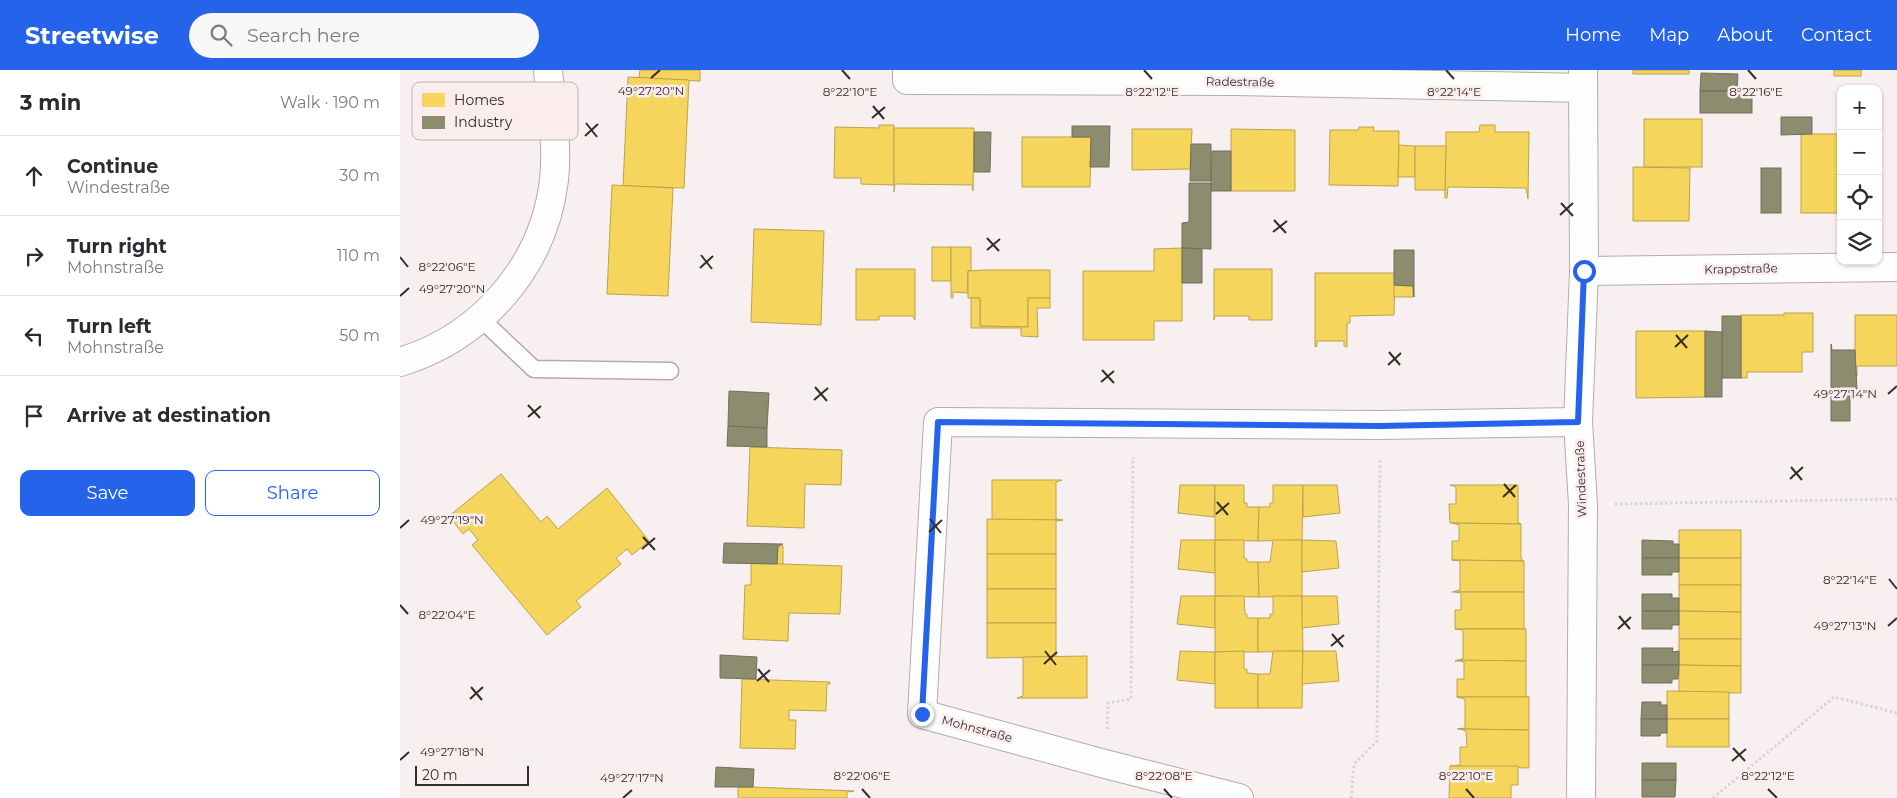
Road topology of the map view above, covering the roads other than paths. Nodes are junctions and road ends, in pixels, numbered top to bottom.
1 (907, 70) edge
2 (1236, 76) edge
3 (1583, 79) edge
4 (554, 140) edge
5 (1897, 267) edge
6 (1584, 271) junction
7 (481, 319) junction
8 (400, 362) edge
9 (670, 371) dead end
10 (1578, 422) junction
11 (1239, 798) edge
12 (1581, 798) edge

1 - 2 street, Radestraße
2 - 3 street, Radestraße
3 - 6 street, Windestraße
4 - 7 street
5 - 6 street, Krappstraße
6 - 10 street, Windestraße
7 - 8 street
7 - 9 lane
10 - 11 street, Mohnstraße
10 - 12 street, Windestraße

